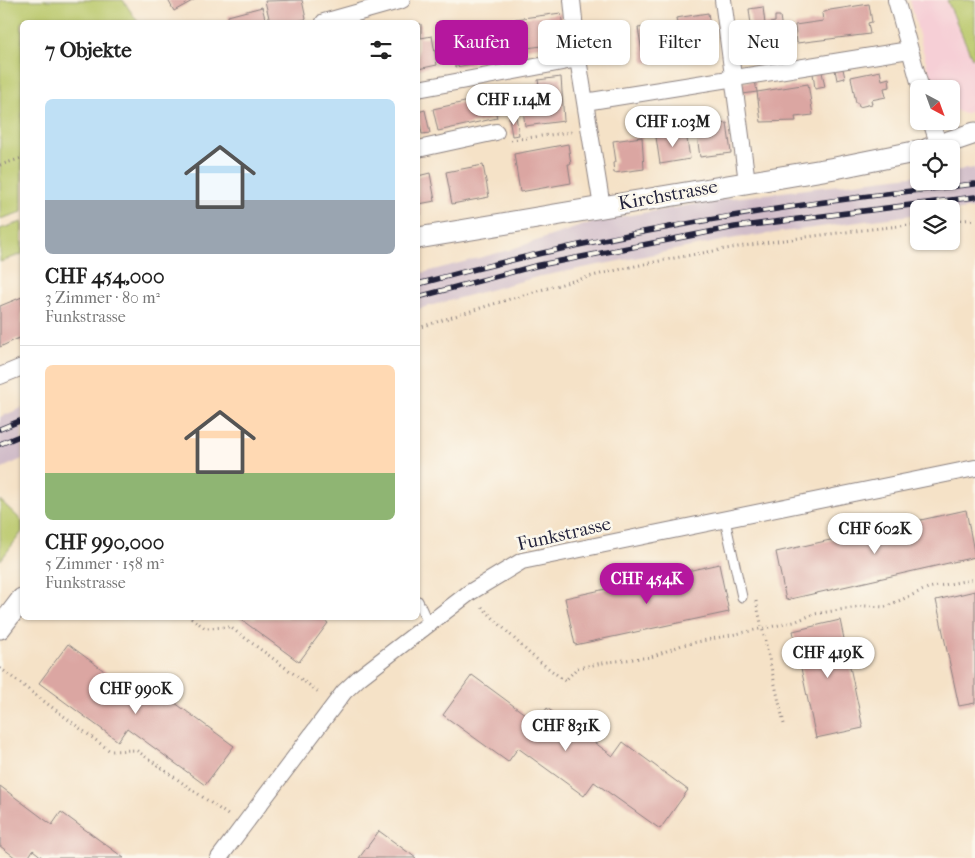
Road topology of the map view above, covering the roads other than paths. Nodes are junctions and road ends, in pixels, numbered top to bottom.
1 (402, 0) edge
2 (572, 0) edge
3 (723, 0) edge
4 (896, 0) edge
5 (331, 20) edge
6 (574, 20) edge
7 (909, 50) junction
8 (546, 65) edge
9 (579, 65) edge
10 (734, 78) junction
11 (918, 80) edge
12 (420, 89) edge
13 (585, 102) junction
14 (496, 132) road end
15 (975, 133) edge
16 (954, 140) edge
17 (420, 149) edge
18 (910, 153) edge
19 (747, 182) junction
20 (602, 207) junction
21 (420, 238) edge
22 (20, 368) edge
23 (0, 376) edge
24 (975, 468) edge
25 (725, 520) junction
26 (742, 597) dead end
27 (20, 602) edge
28 (420, 605) edge
29 (428, 623) junction
30 (0, 628) edge
31 (219, 858) edge

1 - 5 street
2 - 6 street
3 - 10 street
4 - 7 street
7 - 10 street
7 - 11 street
8 - 12 street
9 - 13 street
10 - 13 street
10 - 19 street
13 - 20 street
14 - 17 street
15 - 16 street, Kirchstrasse
18 - 19 street, Kirchstrasse
19 - 20 street, Kirchstrasse
20 - 21 street, Kirchstrasse
22 - 23 street
24 - 25 street, Funkstrasse
25 - 26 lane
25 - 29 street, Funkstrasse
27 - 30 street
28 - 29 lane
29 - 31 street, Funkstrasse

